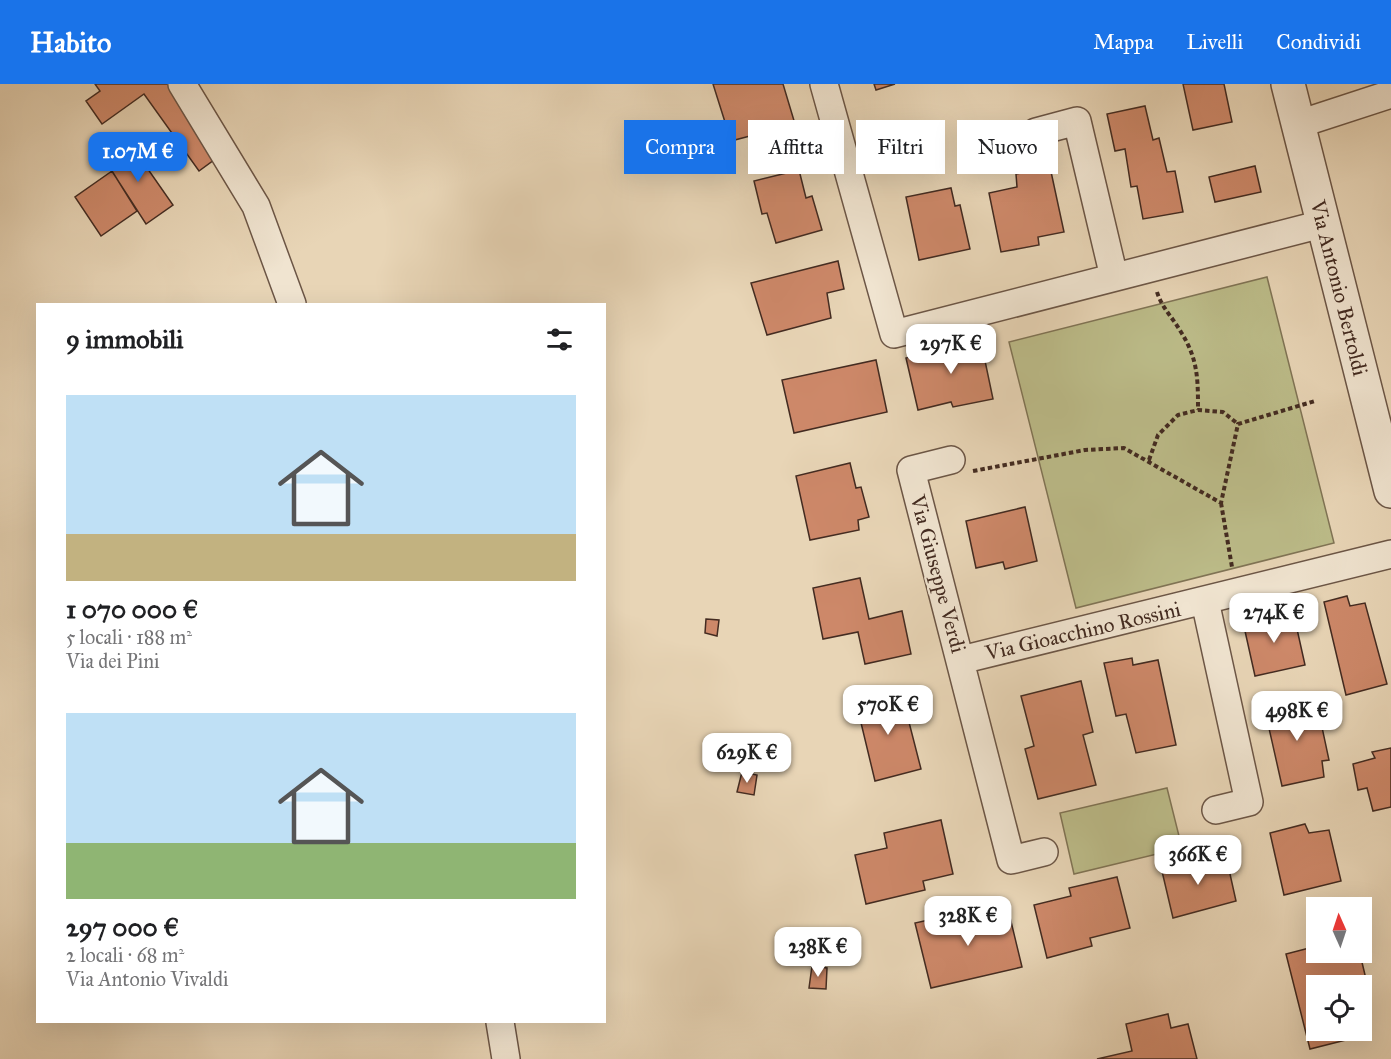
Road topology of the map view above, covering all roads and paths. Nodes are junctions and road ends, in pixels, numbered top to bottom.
1 (182, 84) edge
2 (824, 84) edge
3 (1288, 84) edge
4 (1391, 94) edge
5 (1299, 124) junction
6 (1058, 126) edge
7 (1322, 224) junction
8 (1149, 268) junction
9 (1114, 277) junction
10 (292, 303) edge
11 (1315, 401) dead end
12 (1198, 410) junction
13 (1238, 424) junction
14 (951, 460) joint
15 (1149, 460) junction
16 (1391, 491) edge
17 (1221, 503) junction
18 (1391, 554) edge
19 (1239, 593) junction
20 (1205, 601) junction
21 (961, 660) junction
22 (1216, 810) dead end
23 (1044, 852) dead end
24 (500, 1023) edge
25 (506, 1059) edge

1 - 10 street
2 - 9 street
3 - 5 street, Via Antonio Bertoldi
4 - 5 street
5 - 7 street, Via Antonio Bertoldi
6 - 9 street
7 - 8 street
7 - 16 street, Via Antonio Bertoldi
8 - 9 street
8 - 12 path
11 - 13 path
12 - 13 path
12 - 15 path
13 - 17 path
14 - 15 path
14 - 21 street, Via Giuseppe Verdi
15 - 17 path
17 - 19 path
18 - 19 street, Via Gioacchino Rossini
19 - 20 street, Via Gioacchino Rossini
20 - 21 street, Via Gioacchino Rossini
20 - 22 street, Via Gioacchino Rossini
21 - 23 street, Via Giuseppe Verdi
24 - 25 street

